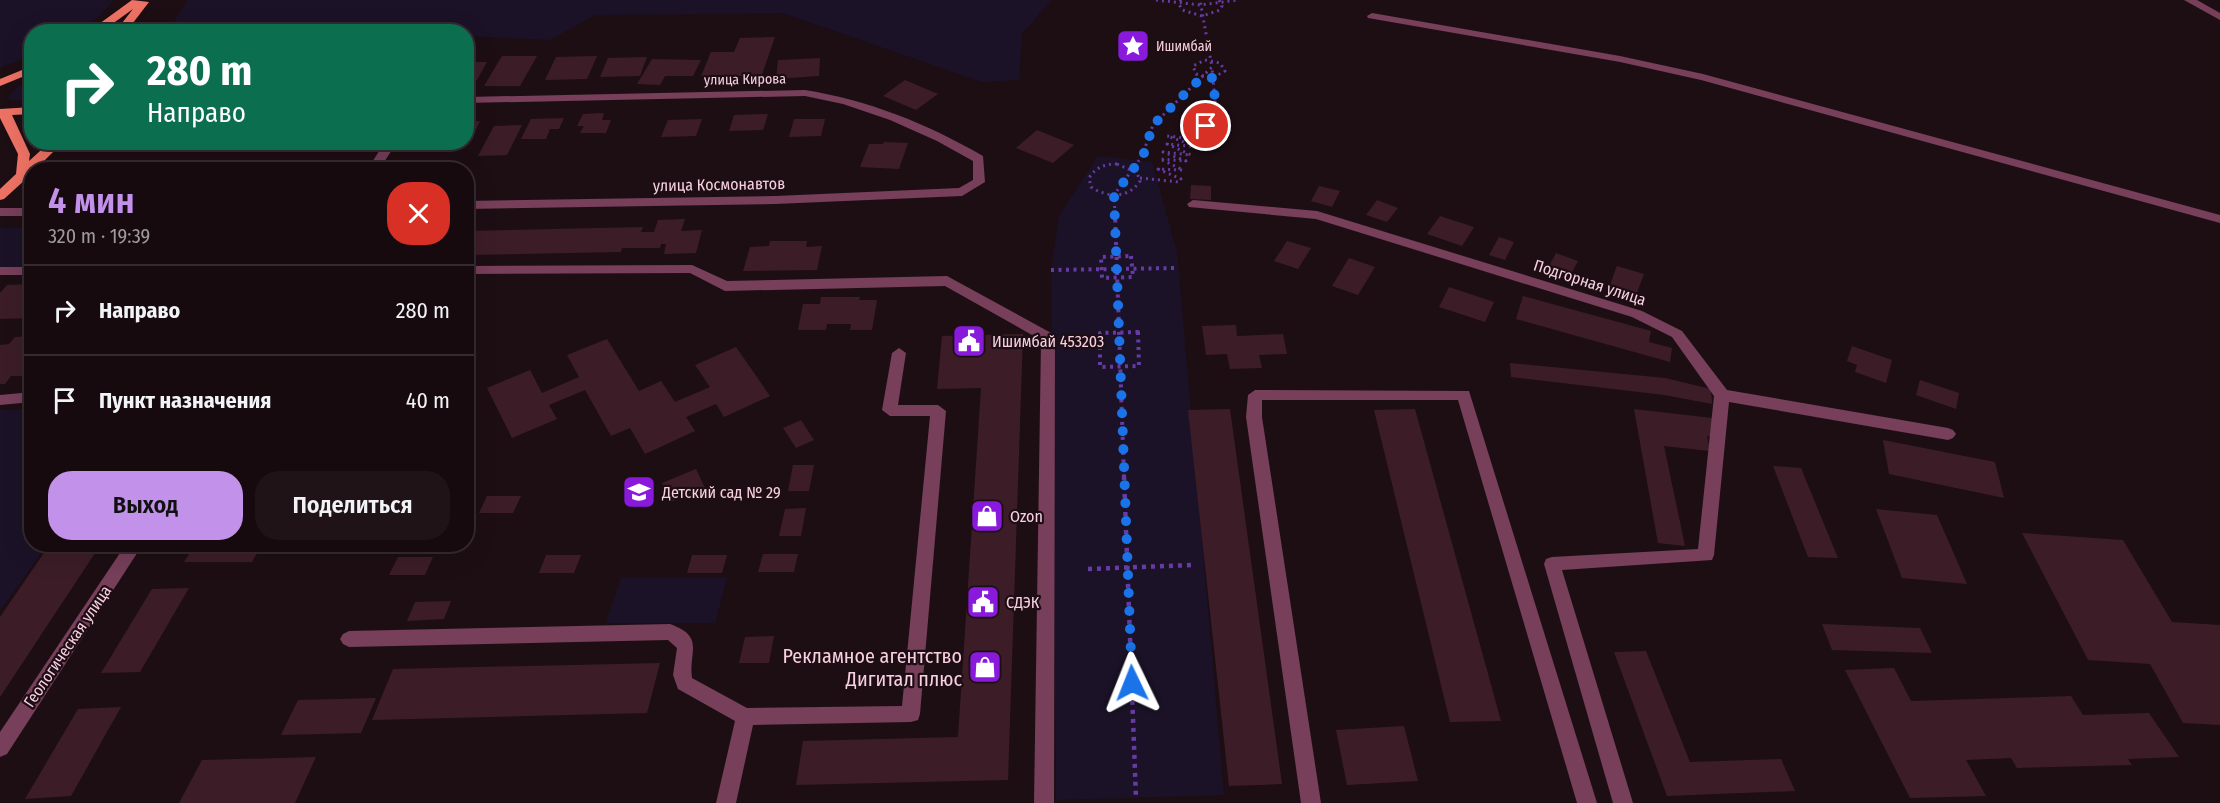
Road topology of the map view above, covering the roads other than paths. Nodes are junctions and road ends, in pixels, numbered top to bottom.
1 (139, 0) edge
2 (146, 0) edge
3 (2189, 0) edge
4 (1372, 16) dead end
5 (2220, 16) edge
6 (104, 24) edge
7 (126, 24) edge
8 (24, 74) edge
9 (0, 85) edge
10 (474, 100) edge
11 (24, 111) edge
12 (2, 113) edge
13 (49, 150) edge
14 (36, 162) edge
15 (24, 173) edge
16 (21, 176) junction
17 (972, 188) joint
18 (0, 196) edge
19 (1193, 204) dead end
20 (474, 205) edge
21 (0, 212) edge
22 (24, 212) edge
23 (2220, 219) edge
24 (474, 270) edge
25 (0, 271) edge
26 (24, 271) edge
27 (899, 353) dead end
28 (1722, 396) junction
29 (24, 398) edge
30 (0, 400) edge
31 (1948, 434) dead end
32 (130, 552) edge
33 (349, 639) dead end
34 (746, 717) junction
35 (0, 748) edge
36 (726, 803) edge
37 (1044, 803) edge
38 (1311, 803) edge
39 (1587, 803) edge
40 (1623, 803) edge

1 - 6 main road
2 - 7 main road
3 - 5 street
4 - 23 street
8 - 9 main road
10 - 17 street, улица Кирова
11 - 12 main road
12 - 16 main road
13 - 14 main road
15 - 16 main road
16 - 18 main road
17 - 20 street, улица Космонавтов
19 - 28 street, Подгорная улица
21 - 22 street
24 - 37 street
25 - 26 street
27 - 34 street
28 - 31 street
28 - 40 street
29 - 30 street
32 - 35 street, Геологическая улица
33 - 34 street
34 - 36 street
38 - 39 street

